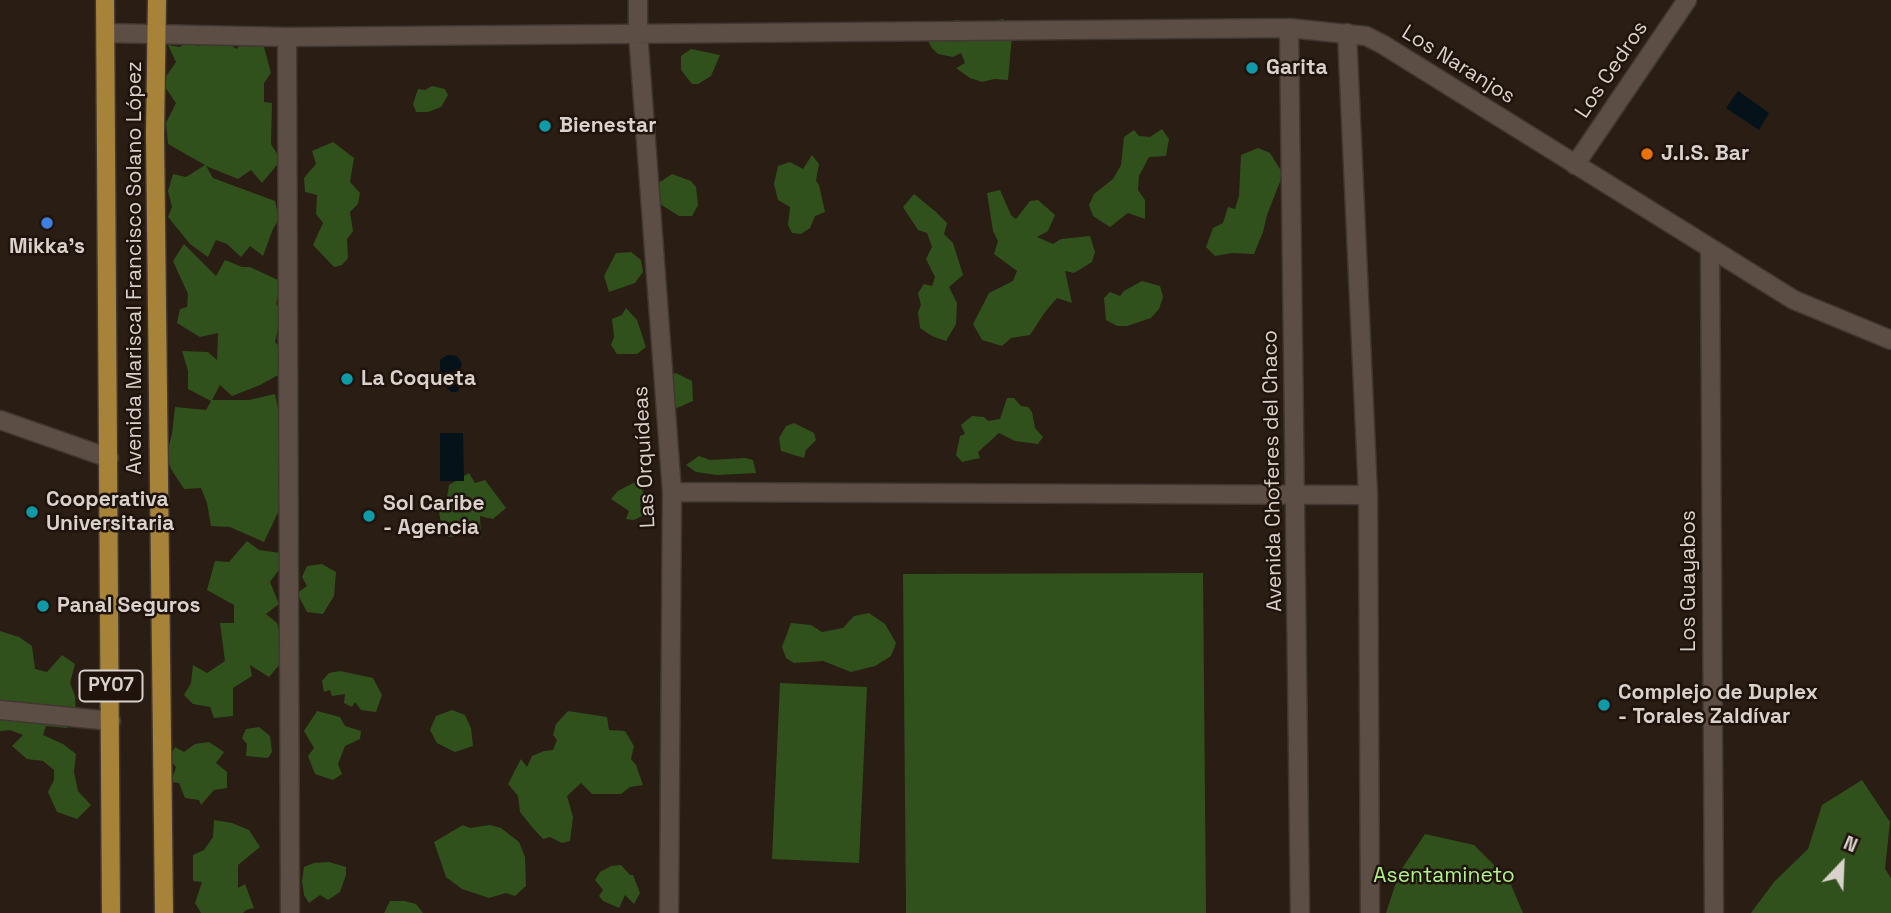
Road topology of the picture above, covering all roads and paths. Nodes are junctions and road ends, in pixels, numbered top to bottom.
1 (105, 0) edge
2 (157, 0) edge
3 (638, 0) edge
4 (1687, 0) edge
5 (1289, 28) junction
6 (106, 33) junction
7 (157, 33) junction
8 (638, 33) junction
9 (1347, 33) junction
10 (287, 37) junction
11 (1575, 165) junction
12 (1710, 249) junction
13 (1891, 340) edge
14 (0, 420) edge
15 (109, 458) junction
16 (672, 492) junction
17 (1296, 494) junction
18 (1368, 495) junction
19 (0, 710) edge
20 (111, 721) junction
21 (111, 913) edge
22 (164, 913) edge
23 (290, 913) edge
24 (669, 913) edge
25 (1300, 913) edge
26 (1370, 913) edge
27 (1714, 913) edge

1 - 6 main road, Avenida Mariscal Francisco Solano López / PY07
2 - 7 main road, Avenida Mariscal Francisco Solano López / PY07
3 - 8 street, Las Orquídeas
4 - 11 street, Los Cedros
5 - 8 street, Los Naranjos
5 - 9 street, Los Naranjos
5 - 17 street, Avenida Choferes del Chaco
6 - 7 street, Los Naranjos
6 - 15 main road, Avenida Mariscal Francisco Solano López / PY07
7 - 10 street, Los Naranjos
7 - 22 main road, Avenida Mariscal Francisco Solano López / PY07
8 - 10 street, Los Naranjos
8 - 16 street, Las Orquídeas
9 - 11 street, Los Naranjos
9 - 18 street
10 - 23 street
11 - 12 street, Los Naranjos
12 - 13 street, Los Naranjos
12 - 27 street, Los Guayabos
14 - 15 street
15 - 20 main road, Avenida Mariscal Francisco Solano López / PY07
16 - 17 street
16 - 24 street, Las Orquídeas
17 - 18 street
17 - 25 street, Avenida Choferes del Chaco
18 - 26 street
19 - 20 street
20 - 21 main road, Avenida Mariscal Francisco Solano López / PY07

